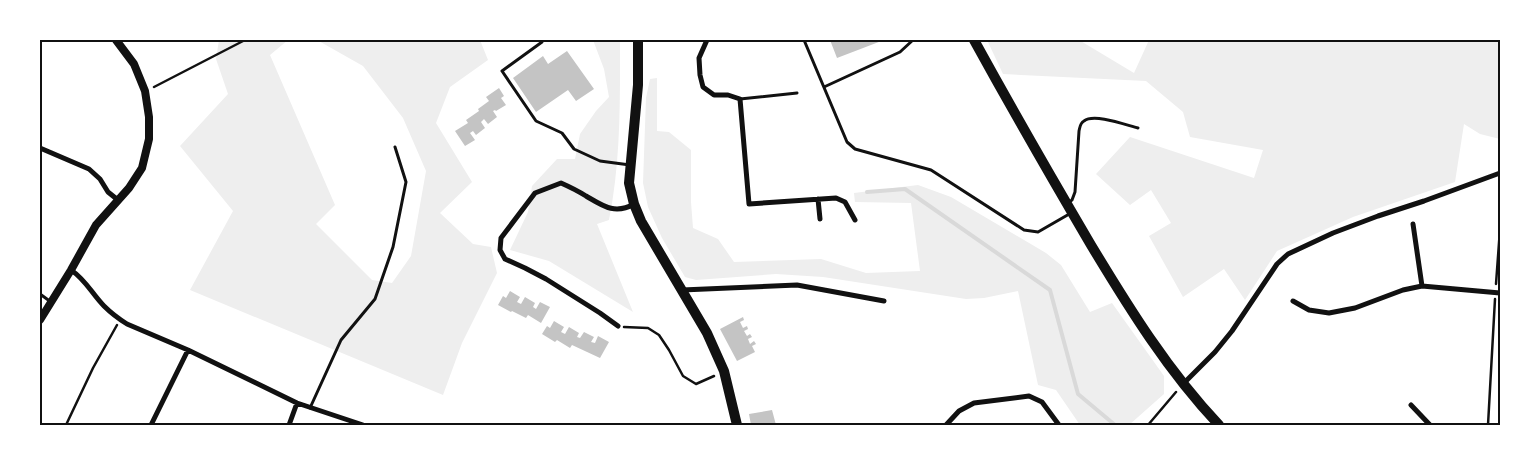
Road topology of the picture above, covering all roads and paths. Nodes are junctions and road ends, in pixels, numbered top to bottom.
1 (116, 40) edge
2 (246, 40) edge
3 (638, 40) edge
4 (707, 40) edge
5 (804, 40) edge
6 (913, 40) edge
7 (974, 40) edge
8 (542, 42) dead end
9 (824, 87) junction
10 (145, 91) junction
11 (797, 93) dead end
12 (740, 100) junction
13 (1138, 128) dead end
14 (395, 147) dead end
15 (40, 148) edge
16 (630, 165) junction
17 (1500, 173) edge
18 (818, 199) junction
19 (118, 200) junction
20 (634, 204) junction
21 (1069, 209) junction
22 (820, 219) dead end
23 (856, 220) dead end
24 (1413, 224) dead end
25 (1500, 229) edge
26 (71, 270) junction
27 (1422, 286) junction
28 (682, 290) junction
29 (1498, 292) edge
30 (40, 294) edge
31 (884, 301) dead end
32 (1293, 301) dead end
33 (51, 303) junction
34 (41, 317) edge
35 (120, 320) junction
36 (618, 326) joint
37 (188, 350) junction
38 (724, 370) junction
39 (1183, 385) junction
40 (298, 403) junction
41 (1411, 405) dead end
42 (310, 408) junction
43 (66, 425) edge
44 (151, 425) edge
45 (289, 425) edge
46 (363, 425) edge
47 (737, 425) edge
48 (946, 425) edge
49 (1059, 425) edge
50 (1148, 425) edge
51 (1218, 425) edge
52 (1430, 425) edge
53 (1488, 425) edge

1 - 10 street
2 - 10 path
3 - 16 main road
4 - 12 street
5 - 9 lane
6 - 9 lane
7 - 21 main road
8 - 16 lane
9 - 21 lane
10 - 19 street
11 - 12 lane
12 - 18 street
13 - 21 lane
14 - 42 lane
15 - 19 street
16 - 20 main road
17 - 39 street
18 - 22 street
18 - 23 street
19 - 26 street
20 - 28 main road
20 - 36 street
21 - 39 main road
24 - 27 street
25 - 29 path
26 - 33 street
26 - 35 street
27 - 29 street
27 - 32 street
28 - 31 street
28 - 38 main road
29 - 53 path
30 - 33 lane
33 - 34 street
35 - 37 street
35 - 43 path
36 - 38 path
37 - 40 street
37 - 44 street
38 - 47 main road
39 - 50 path
39 - 51 main road
40 - 42 street
40 - 45 street
41 - 52 street
42 - 46 street
48 - 49 street

